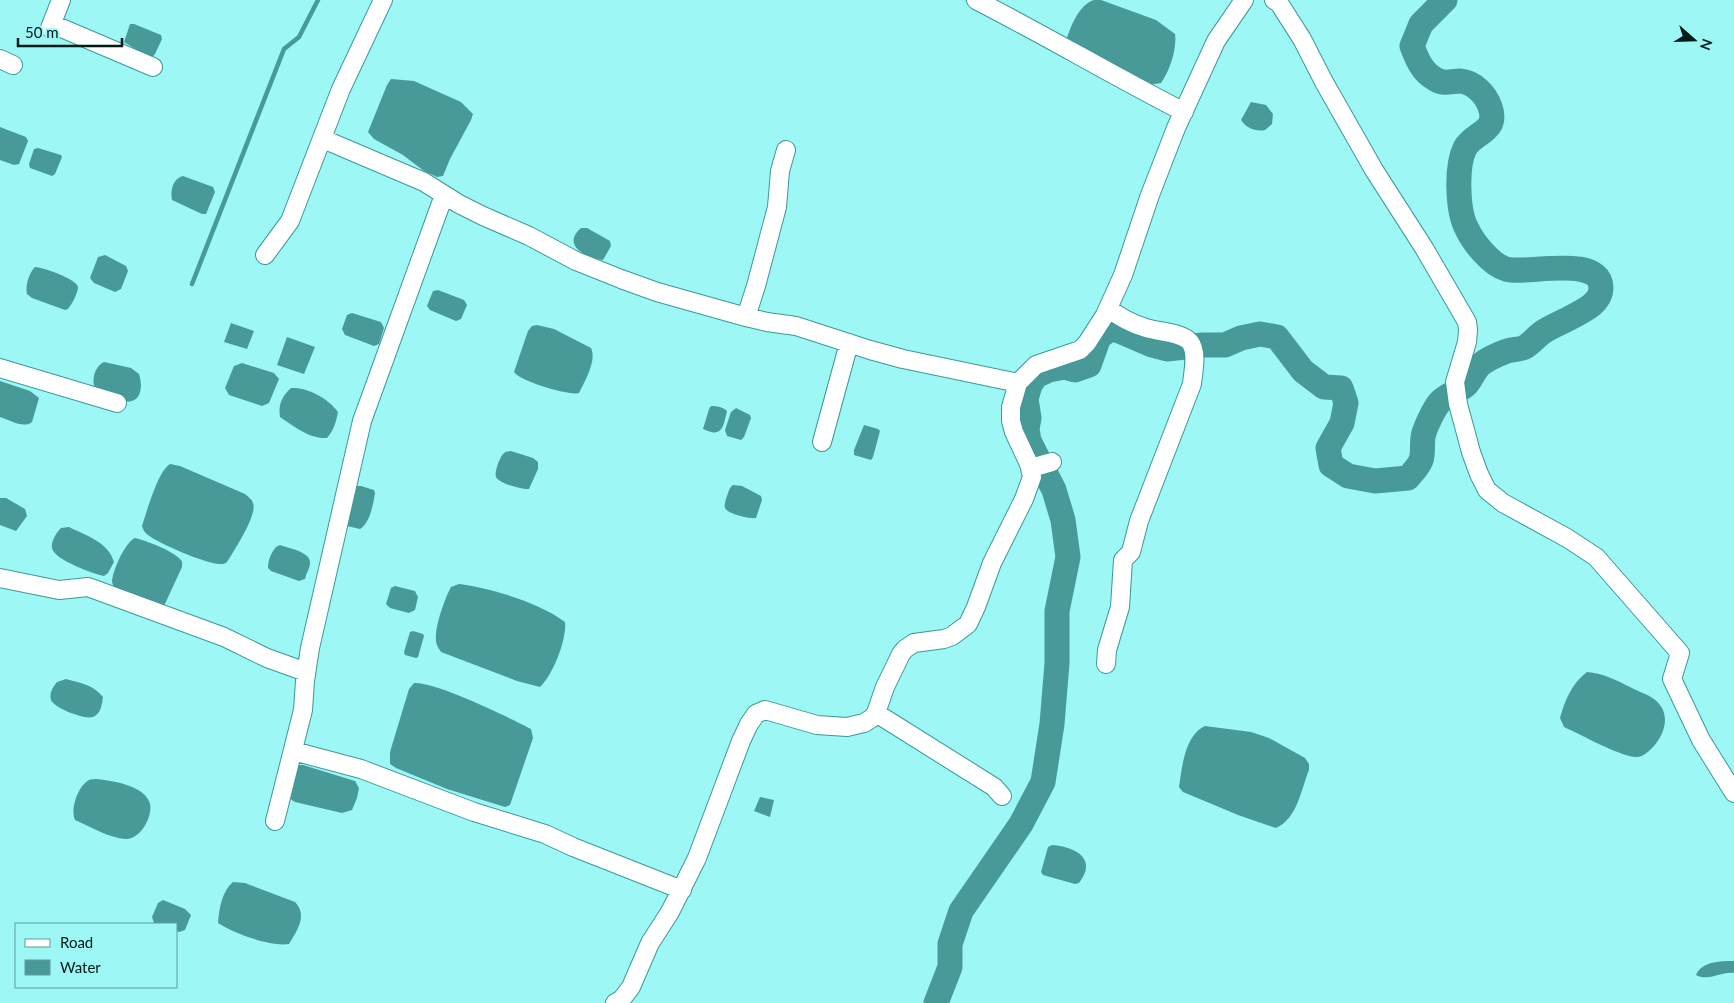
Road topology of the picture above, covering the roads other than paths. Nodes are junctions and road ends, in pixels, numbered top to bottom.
1 (61, 0) edge
2 (384, 0) edge
3 (976, 0) edge
4 (1274, 0) edge
5 (1245, 1) edge
6 (153, 67) dead end
7 (1184, 112) junction
8 (323, 139) junction
9 (786, 150) dead end
10 (444, 195) junction
11 (264, 255) dead end
12 (1108, 308) junction
13 (746, 317) junction
14 (849, 343) junction
15 (0, 368) edge
16 (1018, 383) junction
17 (117, 403) dead end
18 (822, 442) dead end
19 (0, 578) edge
20 (1106, 664) dead end
21 (306, 672) junction
22 (876, 713) junction
23 (293, 751) junction
24 (1734, 793) edge
25 (1002, 796) dead end
26 (275, 821) dead end
27 (682, 890) junction
28 (615, 1003) edge

1 - 6 street
2 - 8 street
3 - 7 street
4 - 24 street
5 - 7 street
7 - 12 street
8 - 10 street
8 - 11 street
9 - 13 street
10 - 13 street
10 - 21 street
12 - 16 street
12 - 20 street
13 - 14 street
14 - 16 street
14 - 18 street
15 - 17 street
16 - 22 street
19 - 21 street
21 - 23 street
22 - 25 street
22 - 27 street
23 - 26 street
23 - 27 street
27 - 28 street

